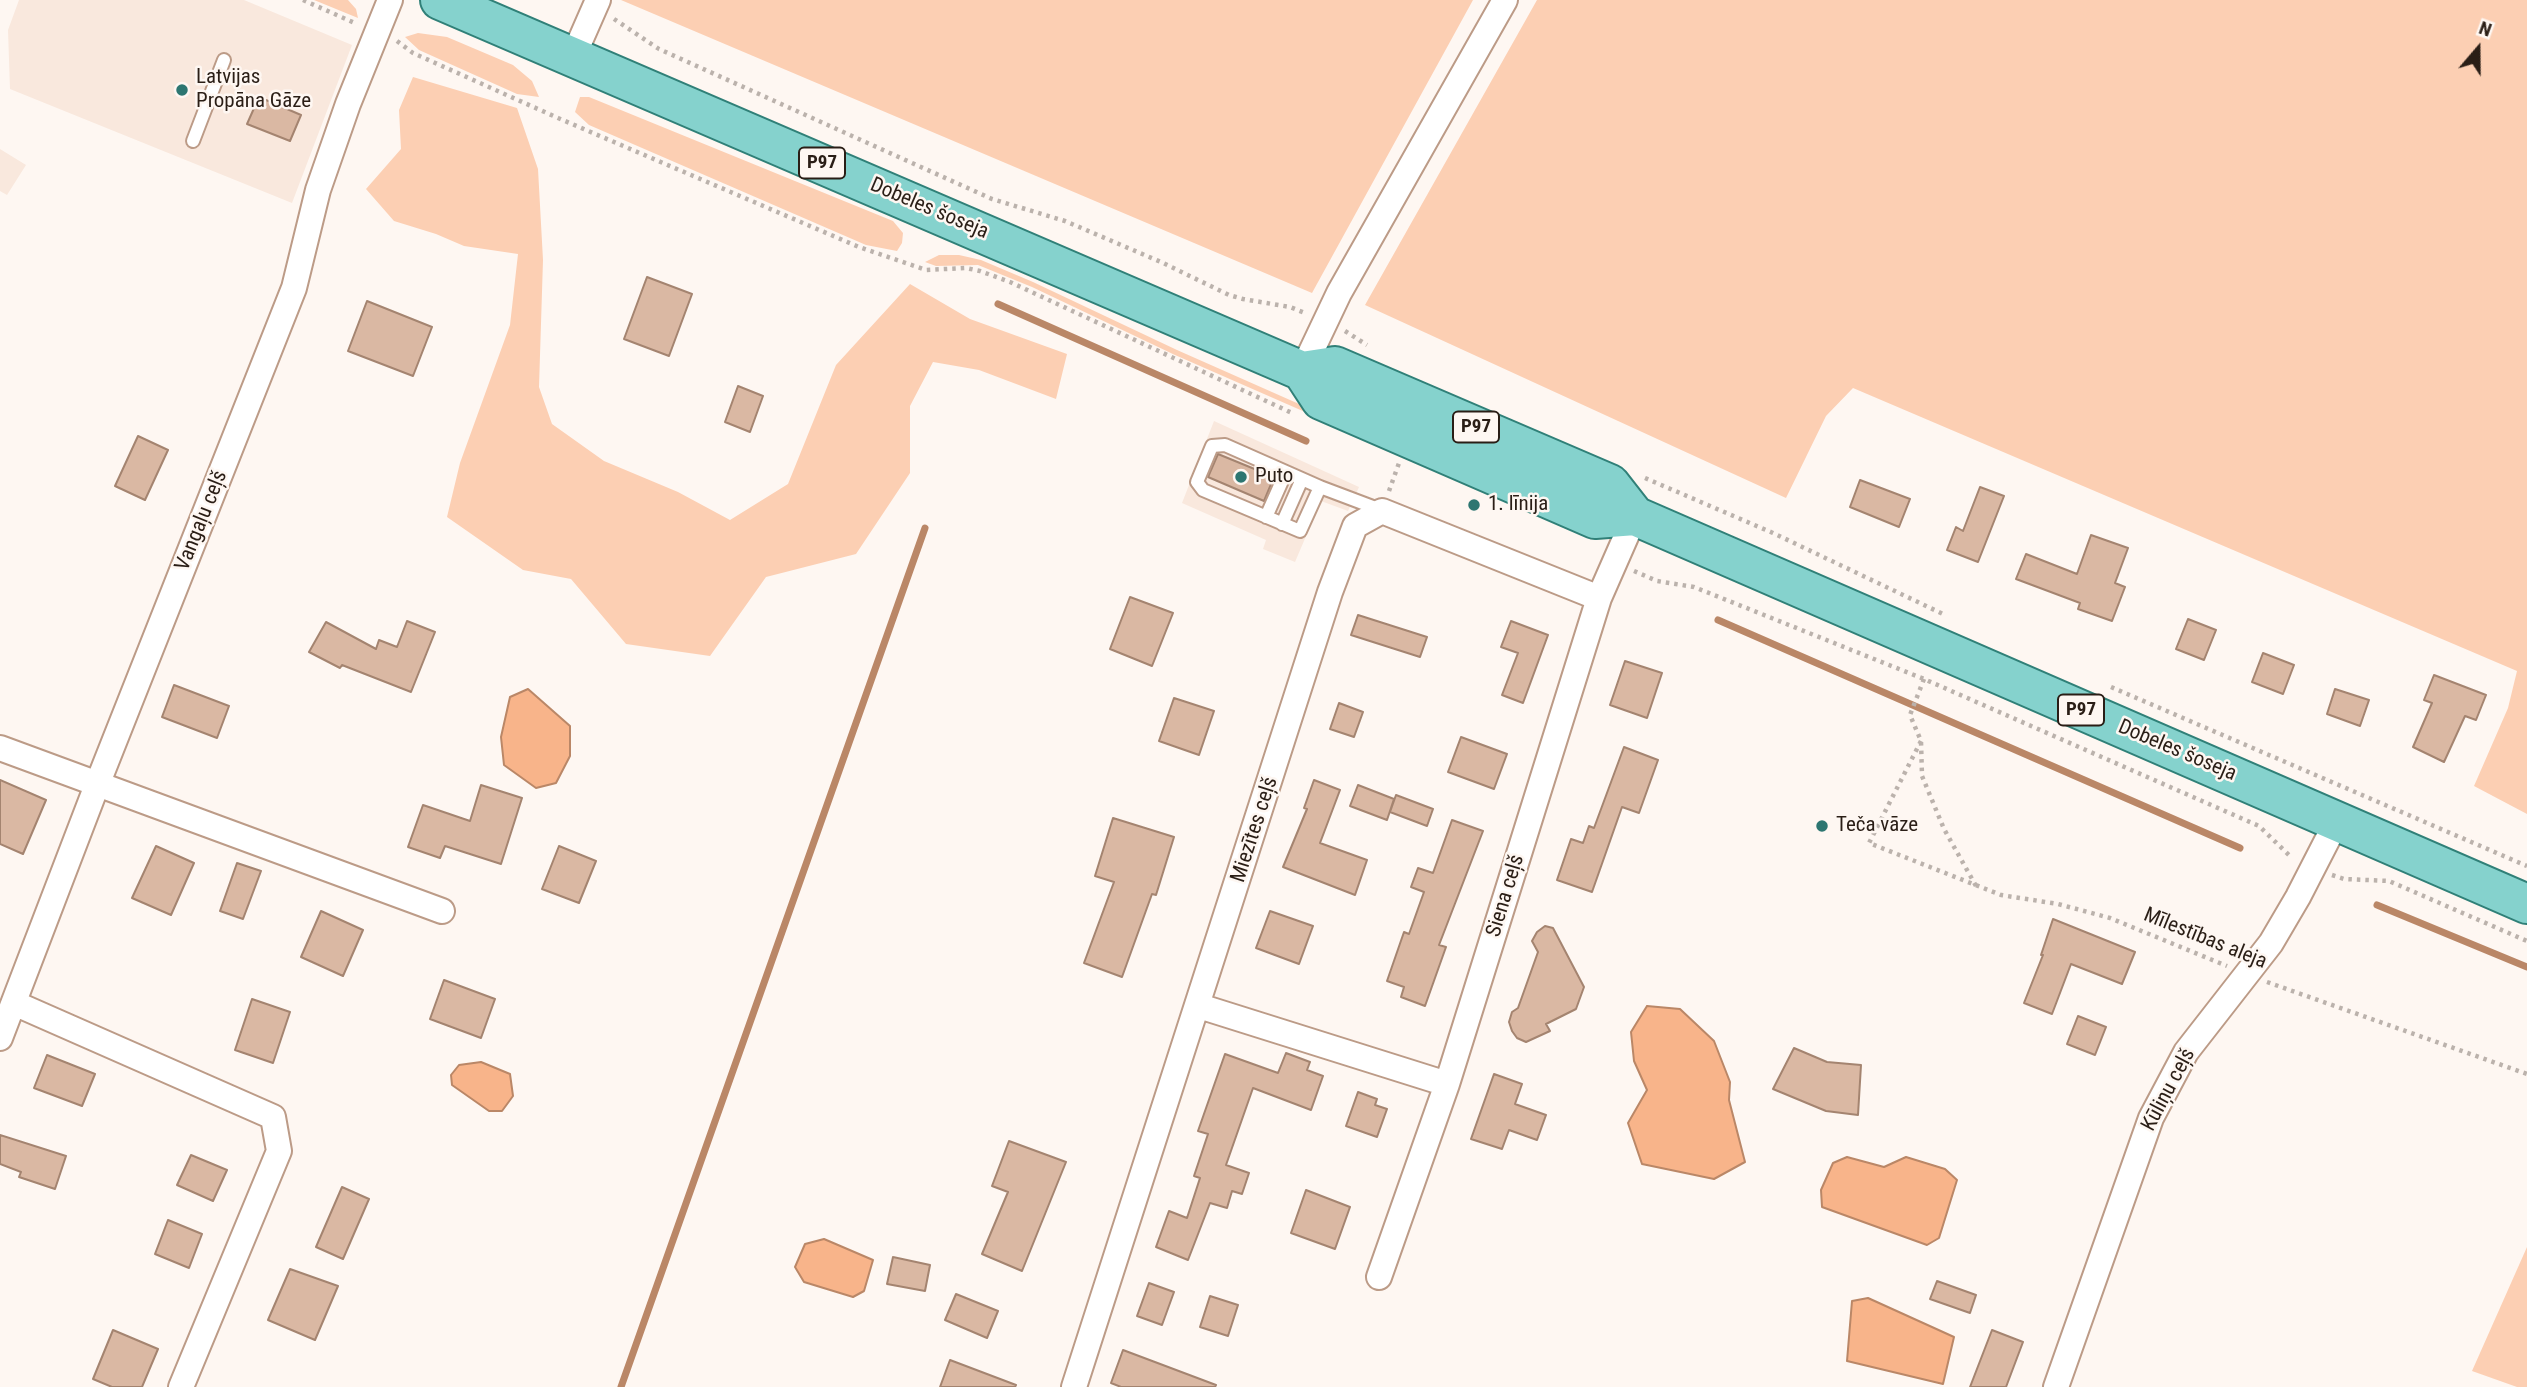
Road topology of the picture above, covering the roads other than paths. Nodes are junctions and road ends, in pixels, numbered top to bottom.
1 (390, 0) edge
2 (440, 0) edge
3 (598, 0) edge
4 (1505, 0) edge
5 (573, 57) junction
6 (224, 60) dead end
7 (193, 141) dead end
8 (1302, 371) junction
9 (1286, 472) junction
10 (1302, 479) junction
11 (1216, 480) dead end
12 (1232, 487) dead end
13 (1320, 487) junction
14 (1210, 493) junction
15 (1258, 498) dead end
16 (1227, 500) junction
17 (1252, 511) junction
18 (1382, 511) junction
19 (1635, 516) junction
20 (1266, 517) junction
21 (1282, 524) junction
22 (1599, 598) junction
23 (0, 748) edge
24 (97, 785) junction
25 (2337, 821) junction
26 (2527, 904) edge
27 (442, 911) dead end
28 (14, 1003) junction
29 (1199, 1006) junction
30 (0, 1038) edge
31 (1447, 1084) junction
32 (1379, 1277) dead end
33 (181, 1387) edge
34 (1074, 1387) edge
35 (2056, 1387) edge

1 - 24 street, Vangaļu ceļš
2 - 5 main road, Dobeles šoseja / P97
3 - 5 street
4 - 8 street
5 - 8 main road, Dobeles šoseja / P97
6 - 7 lane
8 - 19 main road, Dobeles šoseja / P97
9 - 10 lane
9 - 14 lane
9 - 20 lane
10 - 13 lane
10 - 21 lane
11 - 14 lane
12 - 16 lane
13 - 18 lane
13 - 21 lane
14 - 16 lane
15 - 17 lane
16 - 17 lane
17 - 20 lane
18 - 22 street
18 - 29 street, Miezītes ceļš
19 - 22 street, Siena ceļš
19 - 25 main road, Dobeles šoseja / P97
20 - 21 lane
22 - 31 street, Siena ceļš
23 - 24 street
24 - 27 street
24 - 28 street, Vangaļu ceļš
25 - 26 main road, Dobeles šoseja / P97
25 - 35 street, Kūliņu ceļš
28 - 30 street, Vangaļu ceļš
28 - 33 street
29 - 31 street
29 - 34 street, Miezītes ceļš
31 - 32 street, Siena ceļš

